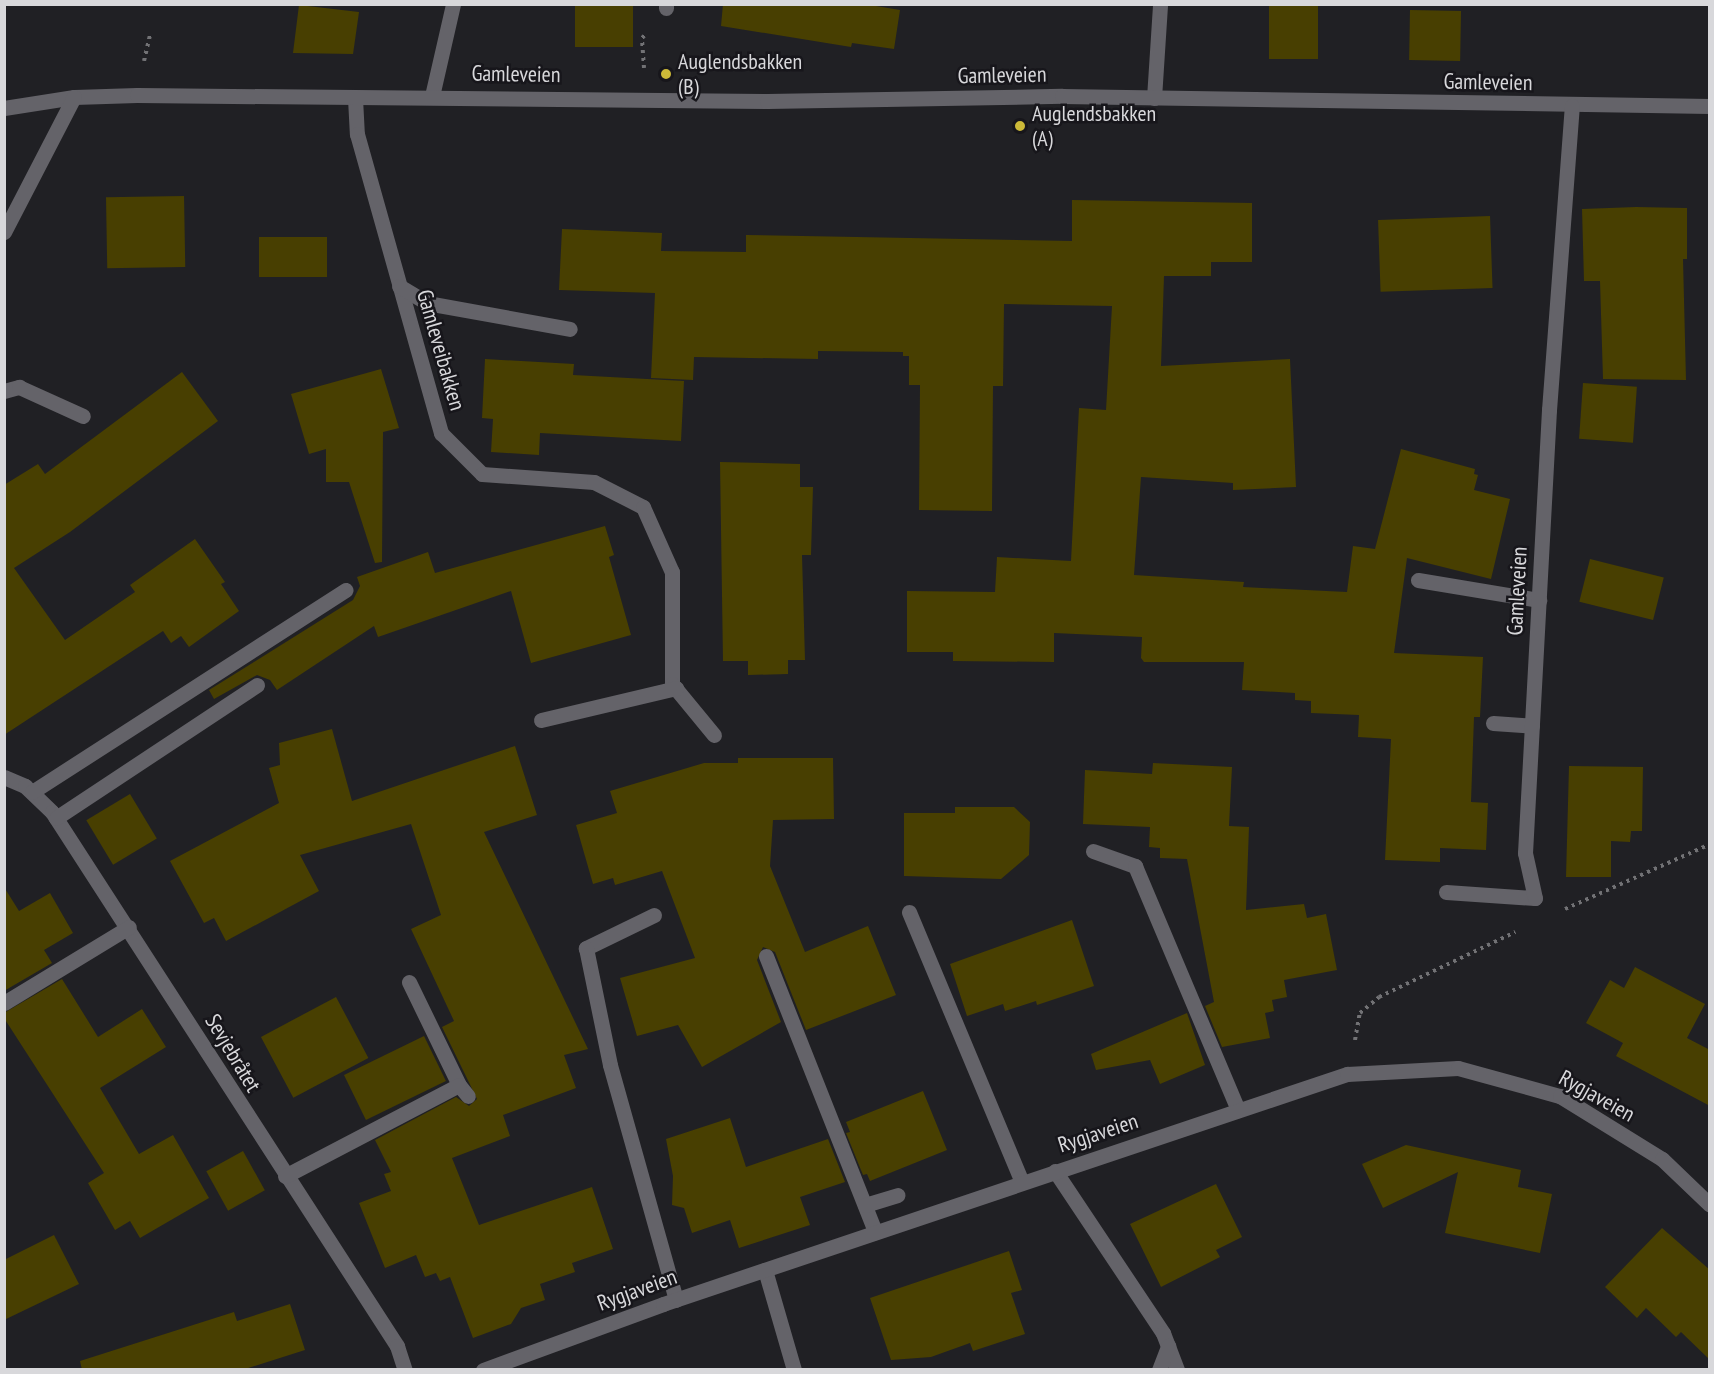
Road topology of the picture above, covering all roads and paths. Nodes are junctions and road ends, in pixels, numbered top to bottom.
1 (453, 4) edge
2 (1160, 4) edge
3 (150, 35) dead end
4 (642, 39) dead end
5 (644, 62) dead end
6 (142, 71) dead end
7 (432, 96) junction
8 (74, 97) junction
9 (355, 98) junction
10 (1154, 98) junction
11 (1572, 106) junction
12 (1710, 106) edge
13 (4, 108) edge
14 (4, 232) edge
15 (399, 286) junction
16 (570, 329) dead end
17 (4, 391) edge
18 (83, 416) dead end
19 (1418, 580) dead end
20 (346, 590) dead end
21 (1539, 600) junction
22 (257, 685) dead end
23 (676, 688) junction
24 (542, 720) dead end
25 (1494, 723) dead end
26 (1532, 726) junction
27 (714, 735) dead end
28 (4, 777) edge
29 (32, 792) junction
30 (56, 818) junction
31 (1710, 844) edge
32 (1093, 851) dead end
33 (1446, 892) dead end
34 (909, 912) dead end
35 (1560, 912) dead end
36 (654, 915) dead end
37 (129, 927) junction
38 (1518, 930) dead end
39 (766, 956) dead end
40 (409, 982) dead end
41 (4, 1003) edge
42 (1347, 1074) junction
43 (1238, 1110) junction
44 (1055, 1171) junction
45 (285, 1176) junction
46 (1022, 1182) junction
47 (898, 1195) dead end
48 (865, 1205) junction
49 (1710, 1205) edge
50 (875, 1232) junction
51 (765, 1270) junction
52 (676, 1300) junction
53 (1168, 1346) junction
54 (405, 1370) edge
55 (483, 1370) edge
56 (794, 1370) edge
57 (1159, 1370) edge
58 (1177, 1370) edge

1 - 7 street, Gamleveien
2 - 10 street
3 - 6 path
4 - 5 path
7 - 9 street, Gamleveien
7 - 10 street, Gamleveien
8 - 9 street, Gamleveien
8 - 13 street, Gamleveien
8 - 14 street
9 - 15 street, Gamleveibakken
10 - 11 street, Gamleveien
11 - 12 street, Gamleveien
11 - 21 street, Gamleveien
15 - 16 street
15 - 23 street, Gamleveibakken
17 - 18 street
19 - 21 street
20 - 29 street
21 - 26 street, Gamleveien
22 - 30 street
23 - 24 street
23 - 27 street
25 - 26 street
26 - 33 street, Gamleveien
28 - 29 street, Sevjebråtet
29 - 30 street, Sevjebråtet
30 - 37 street, Sevjebråtet
31 - 35 path
32 - 43 street
34 - 46 street
36 - 52 street
37 - 41 street
37 - 45 street, Sevjebråtet
38 - 42 path
39 - 48 street
40 - 45 street
42 - 43 street, Rygjaveien
42 - 49 street, Rygjaveien
43 - 44 street, Rygjaveien
44 - 46 street, Rygjaveien
44 - 53 street
45 - 54 street, Sevjebråtet
46 - 50 street, Rygjaveien
47 - 48 street
48 - 50 street
50 - 51 street, Rygjaveien
51 - 52 street, Rygjaveien
51 - 56 street
52 - 55 street, Rygjaveien
53 - 57 street
53 - 58 street

